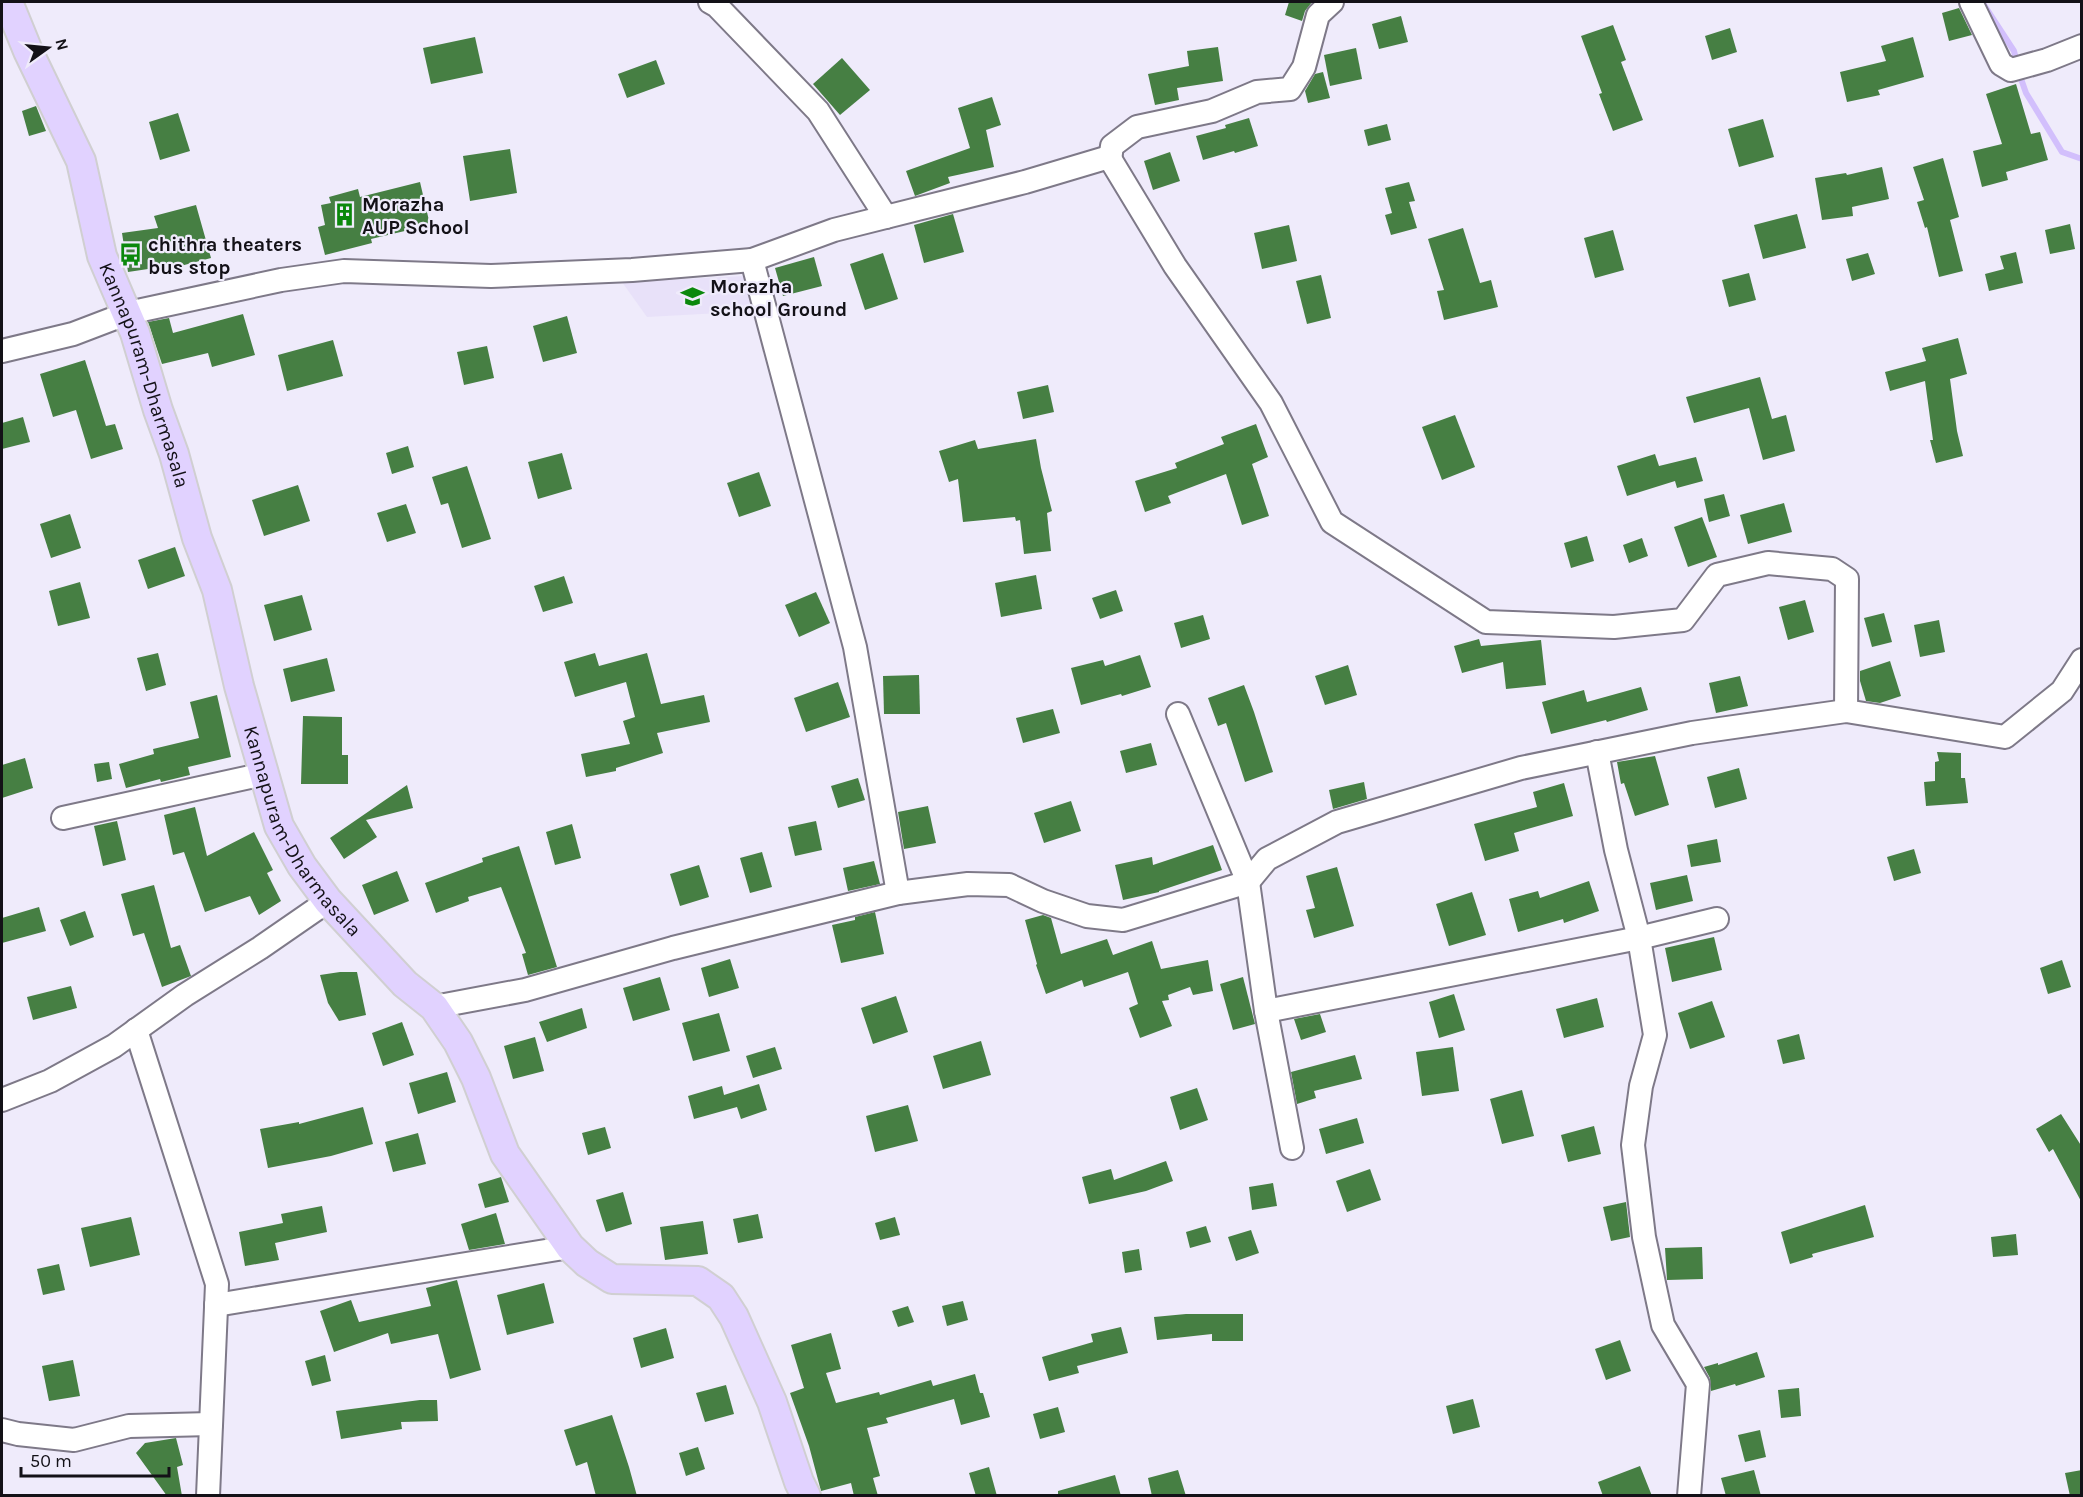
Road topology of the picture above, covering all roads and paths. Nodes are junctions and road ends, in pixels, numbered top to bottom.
1 (8, 2) edge
2 (710, 2) edge
3 (1332, 2) edge
4 (1971, 2) edge
5 (2082, 46) edge
6 (1110, 160) junction
7 (886, 217) junction
8 (752, 260) junction
9 (128, 313) junction
10 (2, 351) edge
11 (2082, 660) edge
12 (1846, 711) junction
13 (1178, 714) dead end
14 (1597, 752) junction
15 (264, 774) junction
16 (63, 818) dead end
17 (1248, 882) junction
18 (898, 893) junction
19 (328, 901) junction
20 (1717, 920) dead end
21 (1639, 938) junction
22 (434, 1007) junction
23 (1266, 1011) junction
24 (136, 1030) junction
25 (2, 1100) edge
26 (1292, 1148) dead end
27 (570, 1247) junction
28 (216, 1305) junction
29 (211, 1424) junction
30 (2, 1430) edge
31 (207, 1496) edge
32 (806, 1496) edge
33 (1689, 1496) edge

1 - 9 main road, Kannapuram-Dharmasala
2 - 7 street
3 - 6 street
4 - 5 street
6 - 7 street
6 - 12 street
7 - 8 street
8 - 9 street
8 - 18 street
9 - 10 street
9 - 15 main road, Kannapuram-Dharmasala
11 - 12 street
12 - 14 street
13 - 17 street
14 - 17 street
14 - 21 street
15 - 16 street
15 - 19 main road, Kannapuram-Dharmasala
17 - 18 street
17 - 23 street
18 - 22 street
19 - 22 main road, Kannapuram-Dharmasala
19 - 24 street
20 - 21 street
21 - 23 street
21 - 33 street
22 - 27 main road, Kannapuram-Dharmasala
23 - 26 street
24 - 25 street
24 - 28 street
27 - 28 street
27 - 32 main road, Kannapuram-Dharmasala
28 - 29 street
29 - 30 street
29 - 31 street

